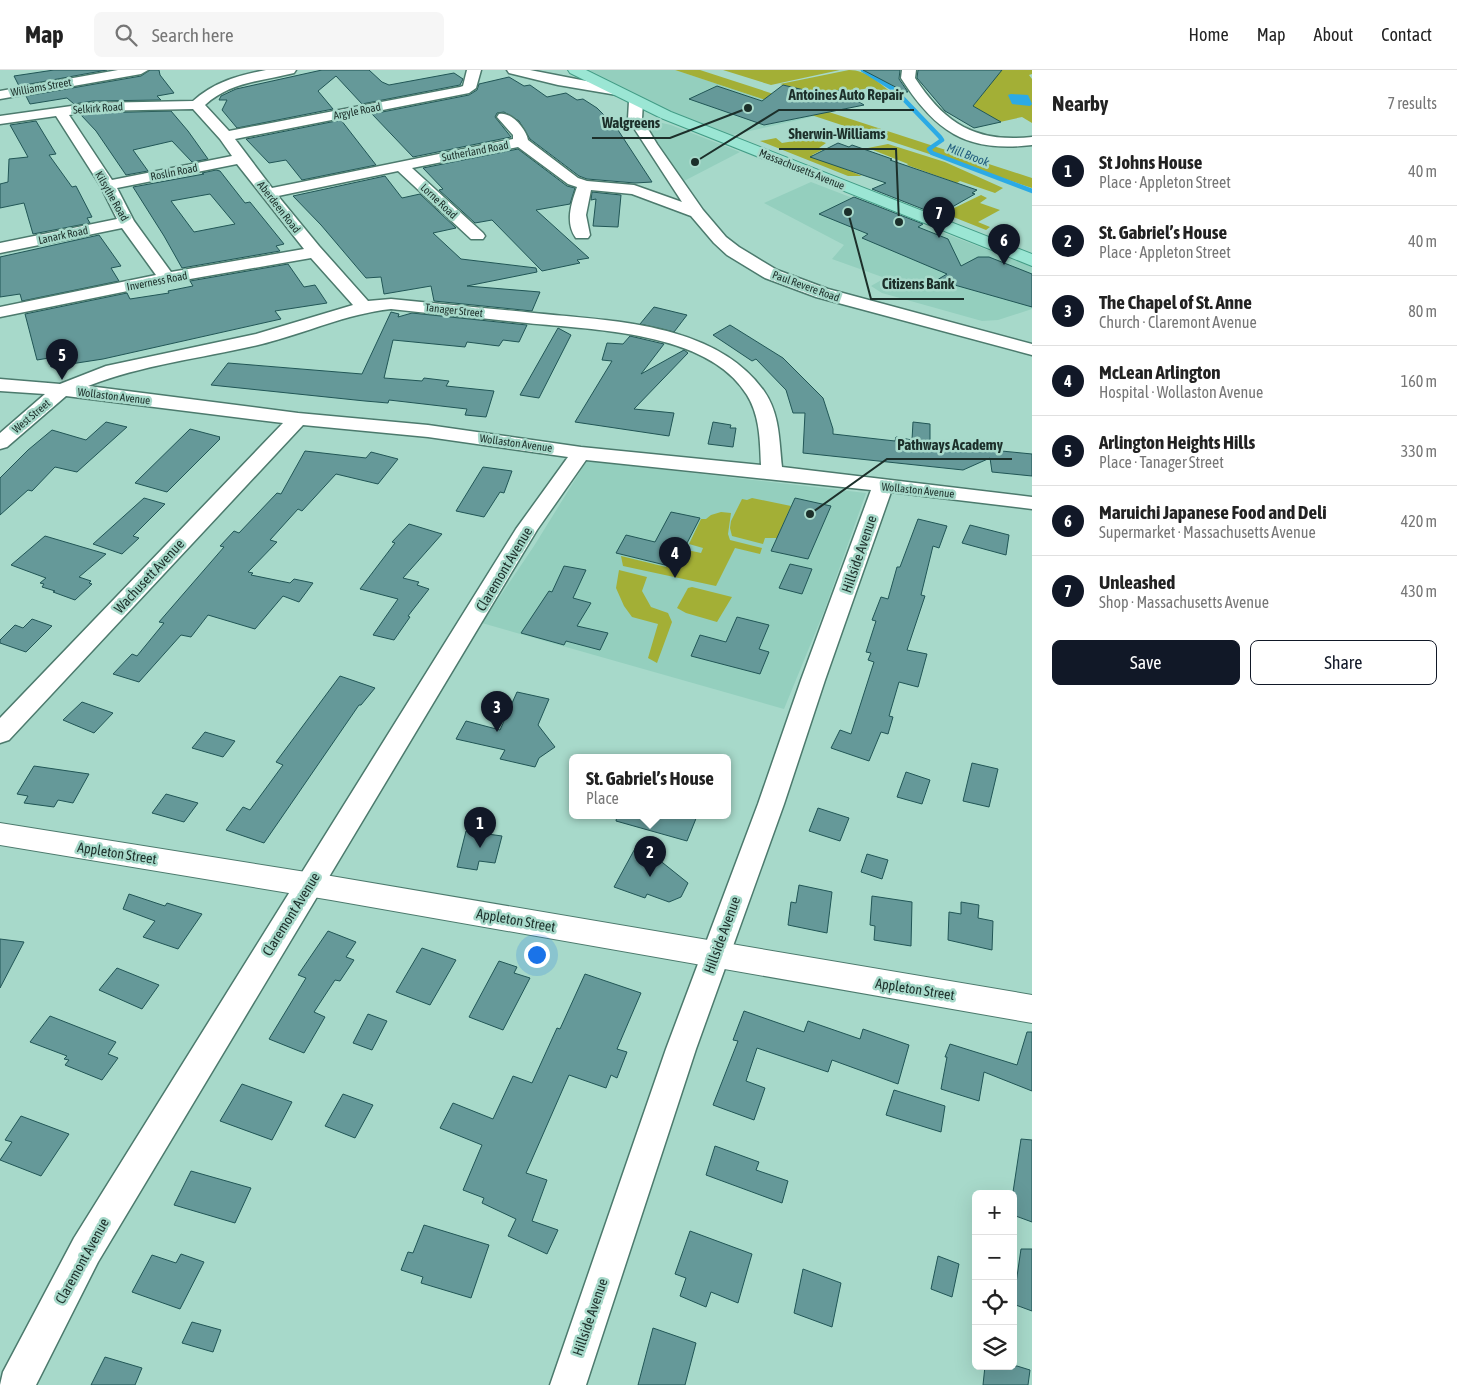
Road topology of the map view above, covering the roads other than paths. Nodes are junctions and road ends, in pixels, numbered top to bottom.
1 (141, 70) edge
2 (289, 70) edge
3 (474, 70) edge
4 (514, 70) edge
5 (575, 70) edge
6 (909, 70) edge
7 (268, 71) edge
8 (617, 91) junction
9 (0, 94) edge
10 (636, 101) junction
11 (197, 105) junction
12 (60, 112) junction
13 (666, 115) junction
14 (504, 118) dead end
15 (0, 120) edge
16 (640, 129) junction
17 (226, 136) junction
18 (1032, 141) edge
19 (521, 142) junction
20 (241, 159) junction
21 (401, 166) junction
22 (108, 185) junction
23 (585, 185) junction
24 (268, 193) junction
25 (697, 213) junction
26 (126, 222) junction
27 (582, 235) dead end
28 (477, 236) dead end
29 (0, 248) edge
30 (315, 252) junction
31 (1032, 260) edge
32 (167, 278) junction
33 (364, 307) junction
34 (0, 312) edge
35 (1032, 350) edge
36 (0, 386) edge
37 (62, 390) junction
38 (298, 419) junction
39 (0, 442) edge
40 (581, 453) junction
41 (772, 472) junction
42 (883, 486) junction
43 (1032, 503) edge
44 (0, 734) edge
45 (0, 834) edge
46 (310, 884) junction
47 (715, 954) junction
48 (1032, 1009) edge
49 (16, 1385) edge
50 (568, 1385) edge

1 - 9 street, Williams Street
2 - 7 street
3 - 17 street, Argyle Road
4 - 8 street
5 - 8 main road, Massachusetts Avenue
6 - 18 street
7 - 11 street
8 - 10 main road, Massachusetts Avenue
10 - 13 main road, Massachusetts Avenue
10 - 16 street, Paul Revere Road
11 - 12 street, Selkirk Road
11 - 17 street, Aberdeen Road
12 - 15 street, Selkirk Road
12 - 22 street, Kilsythe Road
13 - 16 street
13 - 31 main road, Massachusetts Avenue
14 - 19 street
16 - 25 street, Paul Revere Road
17 - 20 street, Aberdeen Road
19 - 21 street, Sutherland Road
19 - 23 street, Sutherland Road
20 - 22 street, Roslin Road
20 - 24 street, Aberdeen Road
21 - 24 street, Sutherland Road
21 - 28 street, Lorne Road
22 - 26 street, Kilsythe Road
23 - 25 street, Sutherland Road
23 - 27 street
24 - 30 street, Aberdeen Road
25 - 35 street, Paul Revere Road
26 - 29 street, Lanark Road
26 - 32 street, Kilsythe Road
30 - 32 street, Inverness Road
30 - 33 street, Aberdeen Road
32 - 34 street, Inverness Road
33 - 37 street, Tanager Street
33 - 41 street, Tanager Street
36 - 37 street, Wollaston Avenue
37 - 38 street, Wollaston Avenue
37 - 39 street, West Street
38 - 40 street, Wollaston Avenue
38 - 44 street, Wachusett Avenue
40 - 41 street, Wollaston Avenue
40 - 46 street, Claremont Avenue
41 - 42 street, Wollaston Avenue
42 - 43 street, Wollaston Avenue
42 - 47 street, Hillside Avenue
45 - 46 street, Appleton Street
46 - 47 street, Appleton Street
46 - 49 street, Claremont Avenue
47 - 48 street, Appleton Street
47 - 50 street, Hillside Avenue

